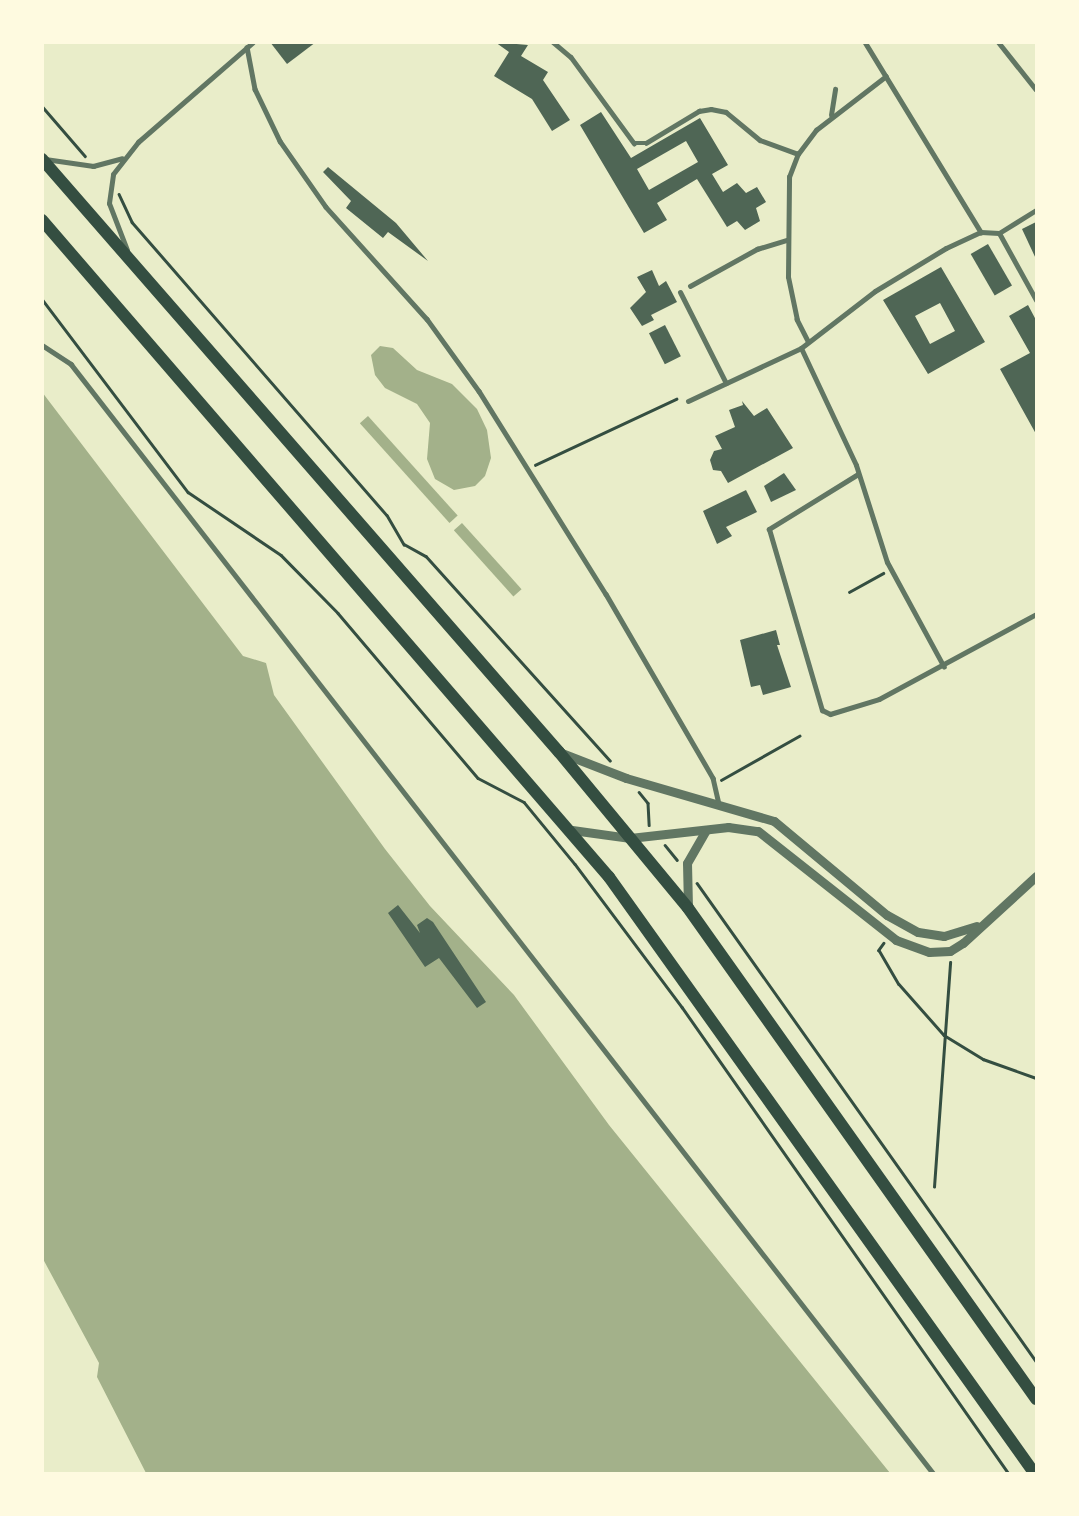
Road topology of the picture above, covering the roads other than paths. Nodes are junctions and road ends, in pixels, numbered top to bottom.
1 (253, 42) edge
2 (553, 42) edge
3 (865, 42) edge
4 (998, 42) edge
5 (247, 45) edge
6 (886, 76) junction
7 (835, 89) dead end
8 (1036, 90) edge
9 (831, 115) junction
10 (798, 154) junction
11 (42, 158) edge
12 (123, 158) junction
13 (1036, 210) edge
14 (42, 220) edge
15 (981, 232) junction
16 (999, 233) junction
17 (786, 240) junction
18 (130, 258) junction
19 (690, 286) dead end
20 (680, 292) dead end
21 (1036, 300) edge
22 (808, 342) junction
23 (42, 345) edge
24 (801, 348) junction
25 (726, 384) junction
26 (688, 402) dead end
27 (858, 474) junction
28 (1036, 614) edge
29 (944, 667) junction
30 (559, 752) junction
31 (719, 803) junction
32 (572, 830) junction
33 (706, 830) junction
34 (630, 838) junction
35 (1036, 876) edge
36 (688, 908) junction
37 (982, 924) junction
38 (1036, 1399) edge
39 (934, 1474) edge
40 (1034, 1474) edge

1 - 5 street
2 - 10 street
3 - 6 street
4 - 8 street
5 - 12 street
5 - 31 street
6 - 9 street
6 - 15 street
7 - 9 street
9 - 10 street
10 - 17 street
11 - 12 street
11 - 18 main road
12 - 18 street
13 - 16 street
14 - 32 main road
15 - 16 street
15 - 22 street
16 - 21 street
17 - 19 street
17 - 22 street
18 - 30 main road
20 - 25 street
22 - 24 street
23 - 39 street
24 - 25 street
24 - 27 street
25 - 26 street
27 - 29 street
27 - 29 street
28 - 29 street
30 - 31 street
30 - 34 main road
31 - 37 street
32 - 34 street
32 - 40 main road
33 - 34 street
33 - 36 street
33 - 37 street
34 - 36 main road
35 - 37 street
36 - 38 main road

